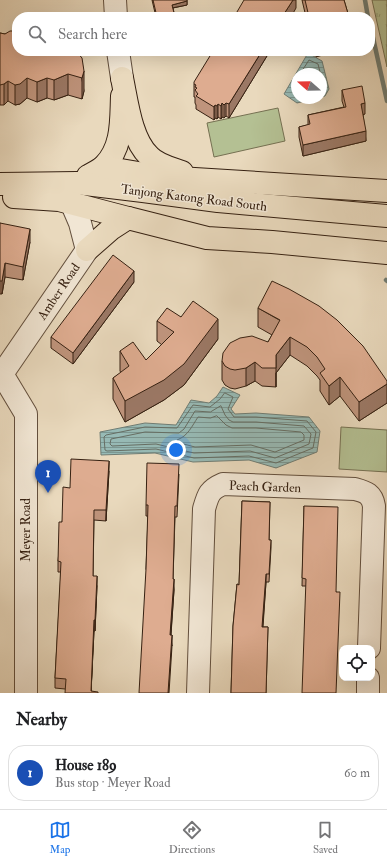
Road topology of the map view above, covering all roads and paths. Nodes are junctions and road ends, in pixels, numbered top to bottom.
1 (116, 0) edge
2 (116, 12) edge
3 (119, 56) edge
4 (122, 78) junction
5 (103, 167) junction
6 (210, 180) junction
7 (0, 184) edge
8 (387, 191) edge
9 (74, 193) junction
10 (0, 196) edge
11 (387, 216) edge
12 (128, 218) junction
13 (86, 250) junction
14 (387, 253) edge
15 (1, 373) edge
16 (369, 645) edge
17 (368, 681) edge
18 (26, 693) edge
19 (198, 693) edge
20 (368, 693) edge

1 - 2 street
3 - 4 street
4 - 5 main road
4 - 6 main road
5 - 6 main road
5 - 9 main road
6 - 8 main road
7 - 9 main road, Tanjong Katong Road South
9 - 10 main road, Tanjong Katong Road South
9 - 11 main road, Tanjong Katong Road South
9 - 12 main road, Tanjong Katong Road South
9 - 13 street, Amber Road
12 - 13 main road
12 - 14 main road, Tanjong Katong Road South
13 - 15 street, Amber Road
15 - 18 street, Meyer Road
16 - 19 street, Peach Garden
17 - 20 street

